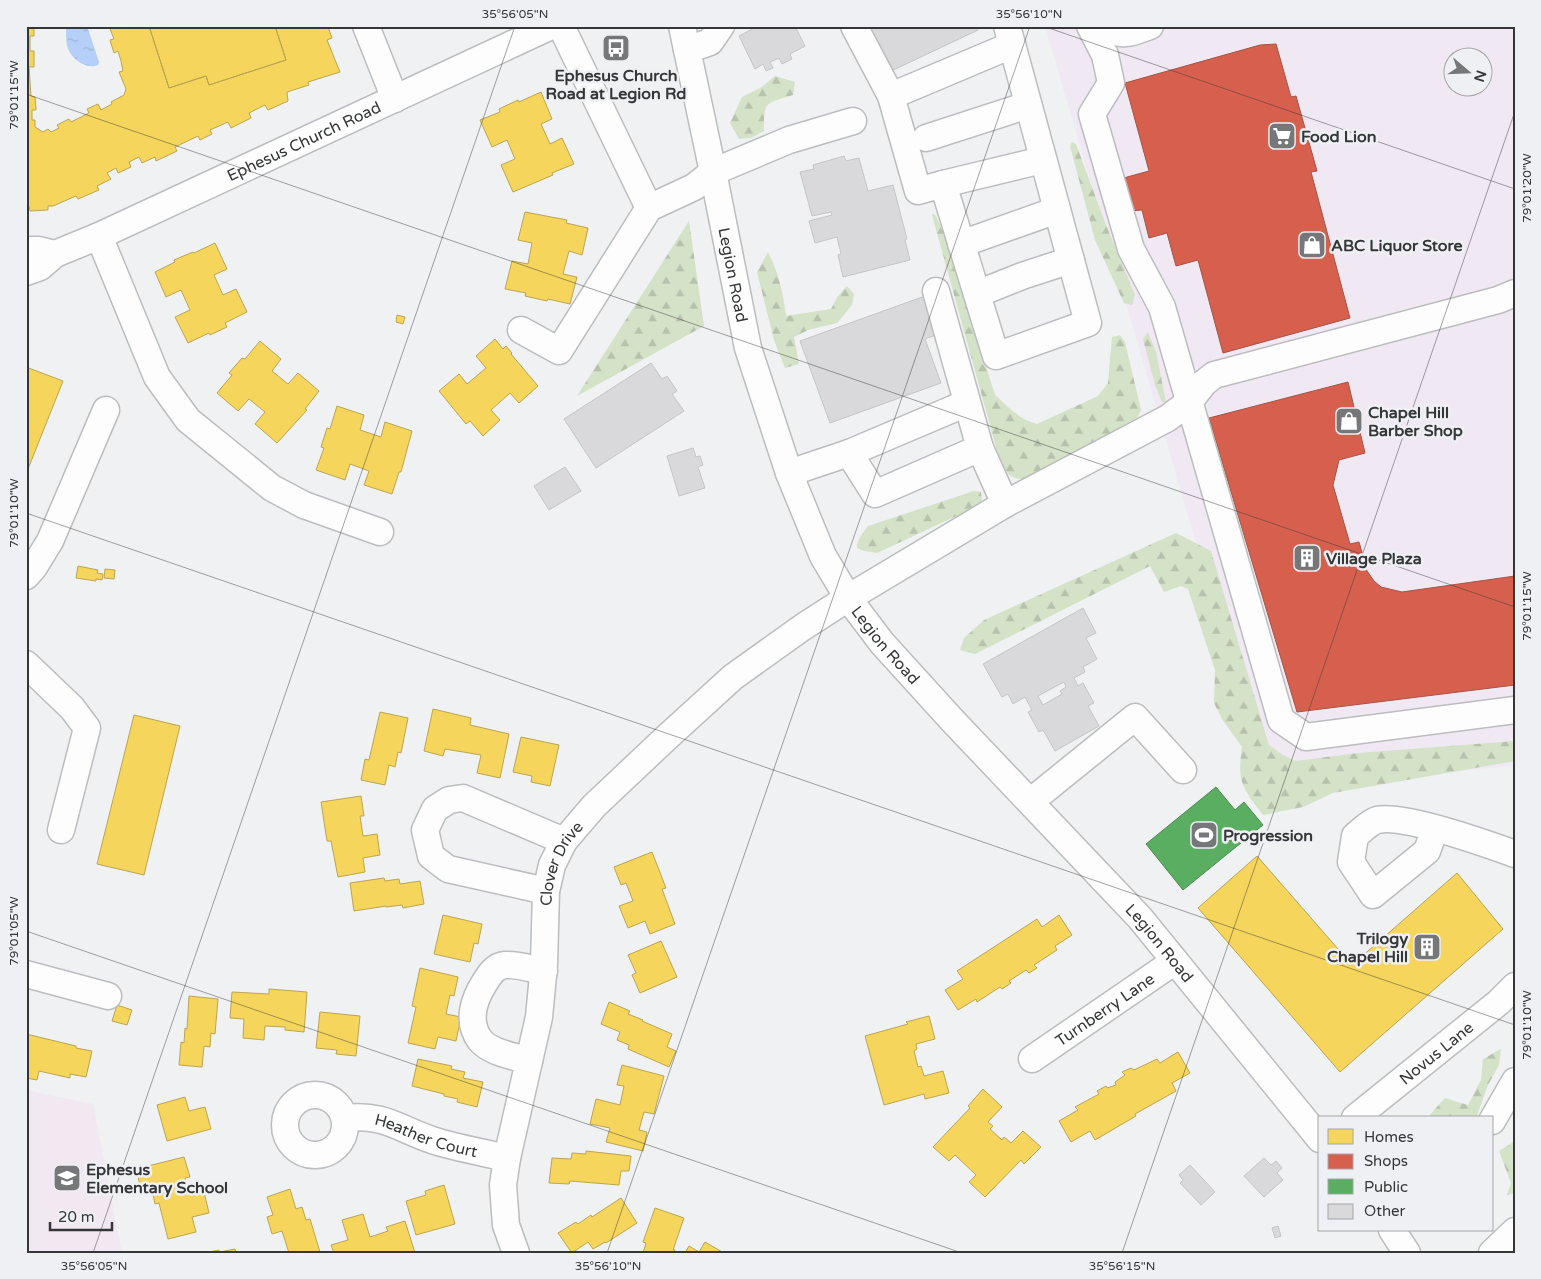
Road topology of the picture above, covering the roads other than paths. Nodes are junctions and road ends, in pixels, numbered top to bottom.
1 (366, 26) edge
2 (551, 26) edge
3 (561, 26) edge
4 (721, 26) edge
5 (854, 26) edge
6 (1090, 26) edge
7 (1111, 26) edge
8 (1150, 26) edge
9 (1009, 36) edge
10 (684, 38) edge
11 (891, 96) junction
12 (396, 99) junction
13 (1028, 105) junction
14 (852, 121) dead end
15 (926, 138) dead end
16 (1042, 160) junction
17 (713, 172) junction
18 (942, 184) junction
19 (649, 208) junction
20 (1057, 210) junction
21 (99, 236) junction
22 (961, 244) junction
23 (26, 250) edge
24 (54, 254) junction
25 (1071, 260) junction
26 (26, 272) edge
27 (936, 291) dead end
28 (1515, 293) edge
29 (977, 294) junction
30 (521, 330) dead end
31 (1189, 402) junction
32 (967, 403) junction
33 (106, 410) dead end
34 (980, 448) junction
35 (849, 453) junction
36 (789, 474) junction
37 (1005, 504) junction
38 (380, 532) dead end
39 (26, 576) edge
40 (848, 598) junction
41 (26, 664) edge
42 (1515, 710) edge
43 (1183, 770) dead end
44 (1030, 802) junction
45 (1435, 828) dead end
46 (60, 830) dead end
47 (564, 841) junction
48 (1515, 854) edge
49 (546, 891) junction
50 (1175, 961) junction
51 (544, 971) junction
52 (26, 974) edge
53 (1515, 986) edge
54 (108, 996) dead end
55 (1032, 1059) dead end
56 (529, 1061) junction
57 (1515, 1081) edge
58 (1357, 1116) edge
59 (344, 1118) dead end
60 (1494, 1118) edge
61 (1318, 1137) edge
62 (507, 1158) junction
63 (1515, 1231) edge
64 (1393, 1232) edge
65 (516, 1253) edge
66 (1407, 1253) edge
67 (1492, 1253) edge

1 - 12 street
2 - 12 street, Ephesus Church Road
3 - 19 street
4 - 10 street
5 - 11 street
6 - 31 street
7 - 8 street
9 - 11 street
9 - 13 street
10 - 17 street, Legion Road
11 - 18 street
12 - 21 street, Ephesus Church Road
13 - 15 street
13 - 16 street
14 - 17 street
16 - 18 street
16 - 20 street
17 - 19 street
17 - 36 street, Legion Road
18 - 22 street
19 - 30 street
20 - 22 street
20 - 25 street
21 - 24 street, Ephesus Church Road
21 - 38 street
22 - 29 street
23 - 24 street
24 - 26 street, Ephesus Church Road
25 - 29 street
25 - 29 street
27 - 32 street
28 - 31 street, Clover Drive
31 - 37 street, Clover Drive
31 - 42 street
32 - 34 street
32 - 35 street
33 - 39 street
34 - 35 street
34 - 37 street
35 - 36 street
36 - 40 street, Legion Road
37 - 40 street, Clover Drive
40 - 44 street, Legion Road
40 - 47 street, Clover Drive
41 - 46 street
43 - 44 street
44 - 50 street, Legion Road
45 - 48 street
47 - 49 street, Clover Drive
47 - 49 street
49 - 51 street, Clover Drive
50 - 55 street, Turnberry Lane
50 - 61 street, Legion Road
51 - 56 street, Clover Drive
51 - 56 street
52 - 54 street
53 - 58 street, Novus Lane
56 - 62 street, Clover Drive
57 - 60 street
59 - 62 street, Heather Court
62 - 65 street, Clover Drive
63 - 67 street
64 - 66 street

